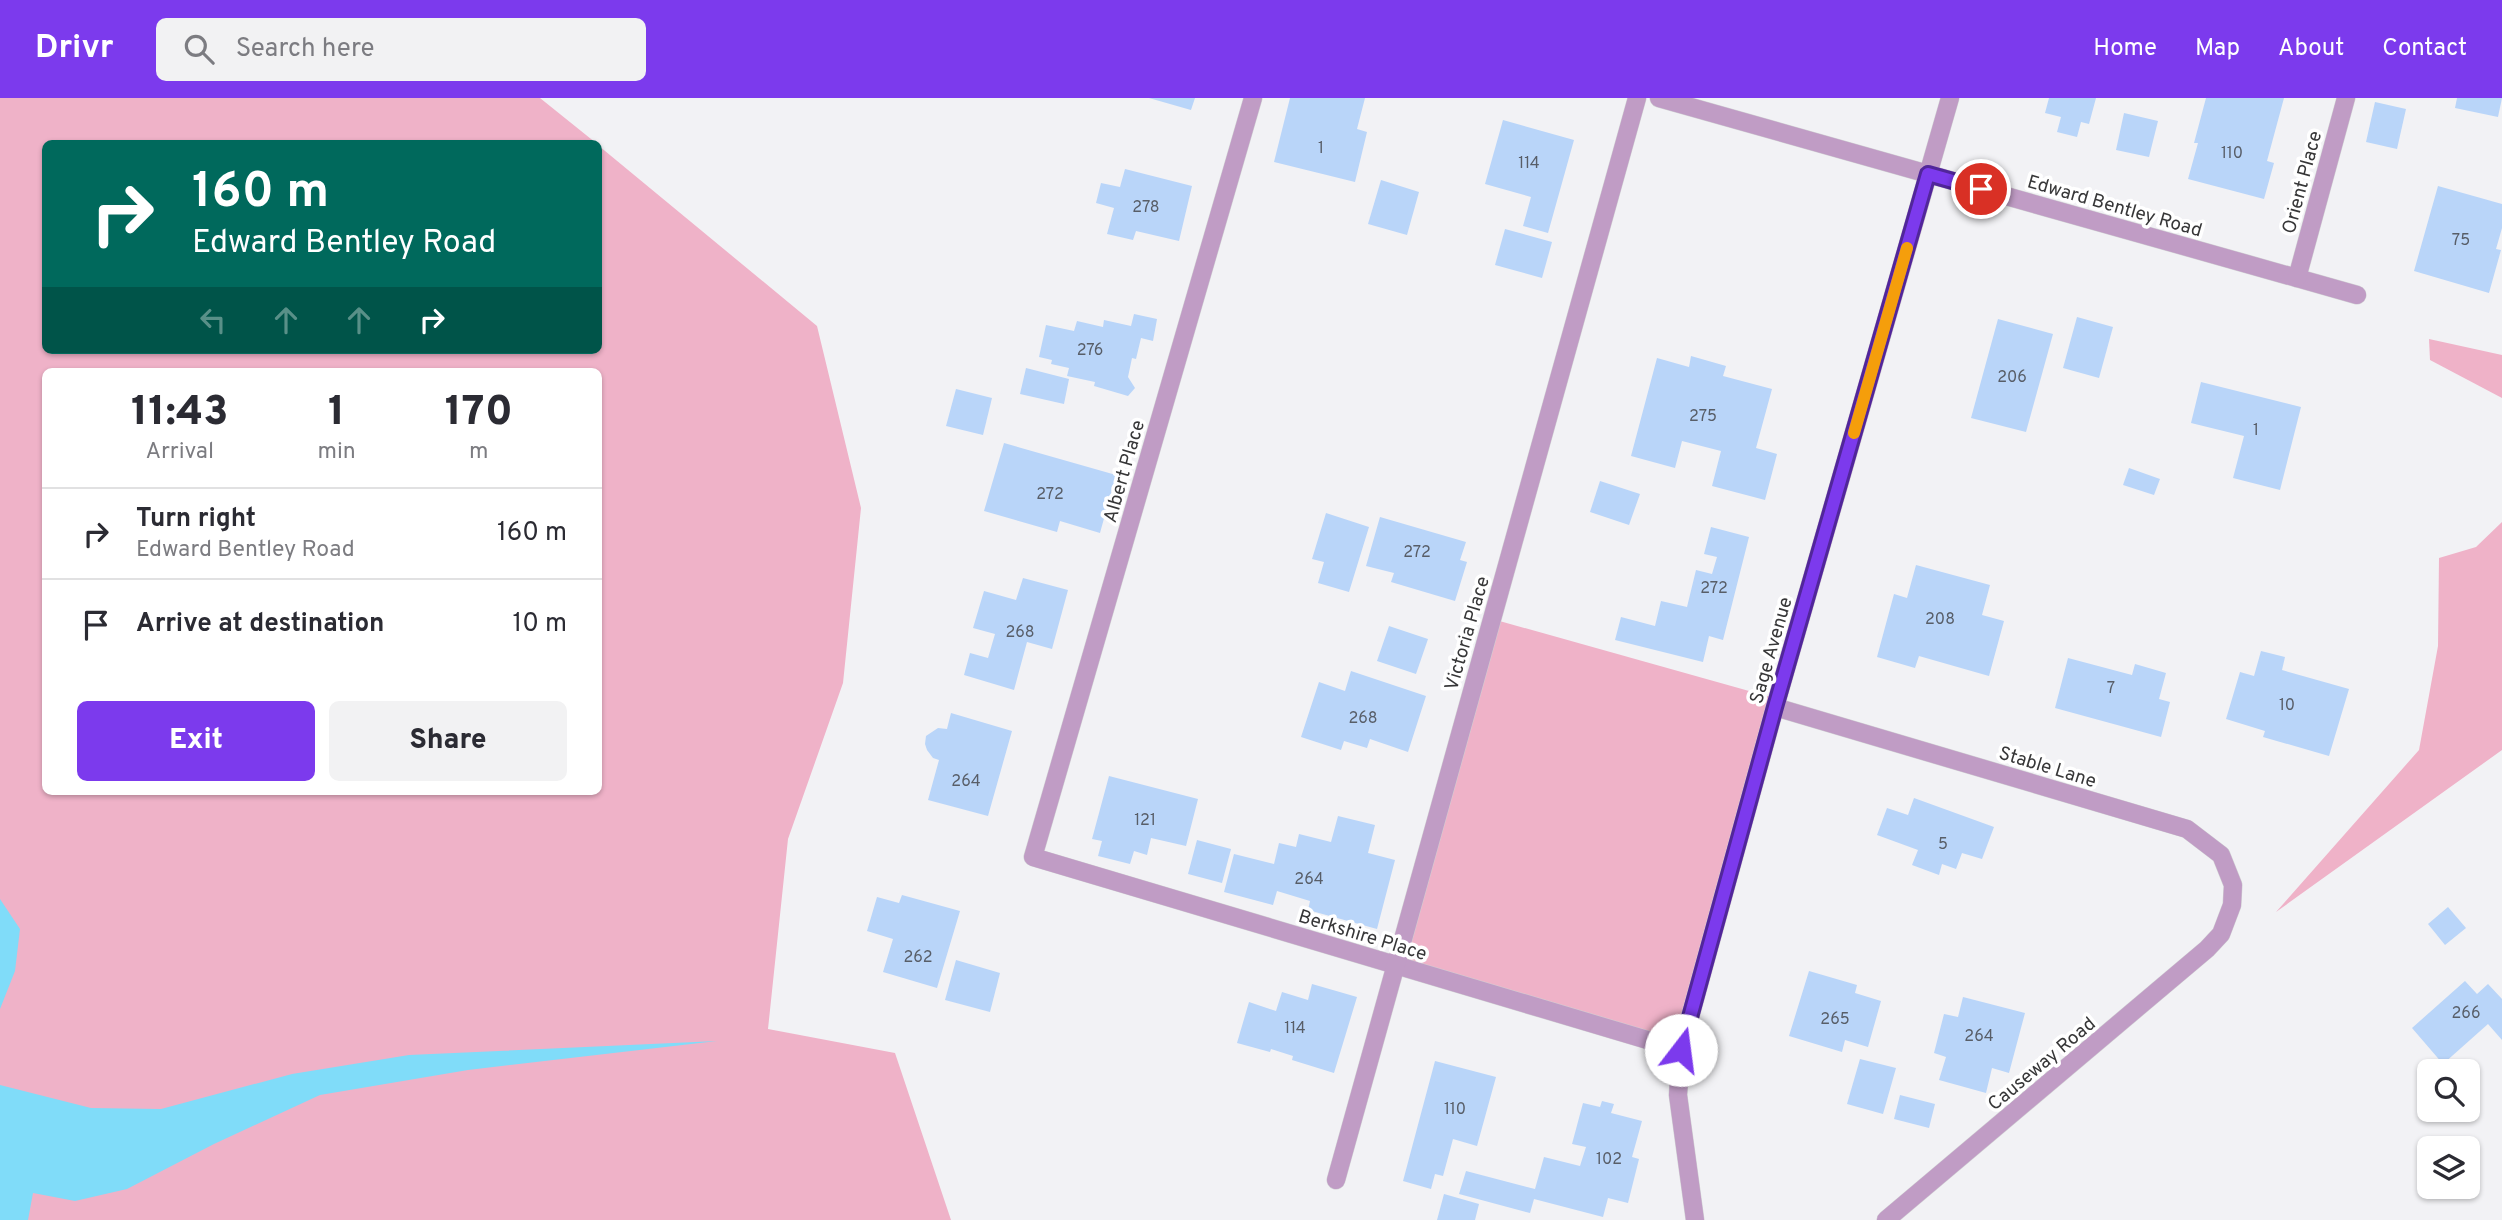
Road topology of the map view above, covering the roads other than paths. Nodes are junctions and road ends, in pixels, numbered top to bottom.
1 (1253, 98) edge
2 (1637, 98) edge
3 (1659, 98) edge
4 (1950, 98) edge
5 (2346, 98) edge
6 (1928, 174) junction
7 (2297, 278) junction
8 (2357, 295) dead end
9 (1775, 707) junction
10 (1033, 857) joint
11 (2221, 934) joint
12 (1395, 965) junction
13 (1681, 1050) junction
14 (1336, 1180) dead end
15 (1695, 1220) edge
16 (1886, 1220) edge

1 - 10 street, Albert Place
2 - 12 street, Victoria Place
3 - 6 street, Edward Bentley Road
4 - 6 street, Sage Avenue
5 - 7 street, Orient Place
6 - 7 street, Edward Bentley Road
6 - 9 street, Sage Avenue
7 - 8 street, Edward Bentley Road
9 - 11 street, Stable Lane
9 - 13 street, Sage Avenue
10 - 12 street, Berkshire Place
11 - 16 street, Causeway Road
12 - 13 street, Berkshire Place
12 - 14 street, Victoria Place
13 - 15 street, Sage Avenue

